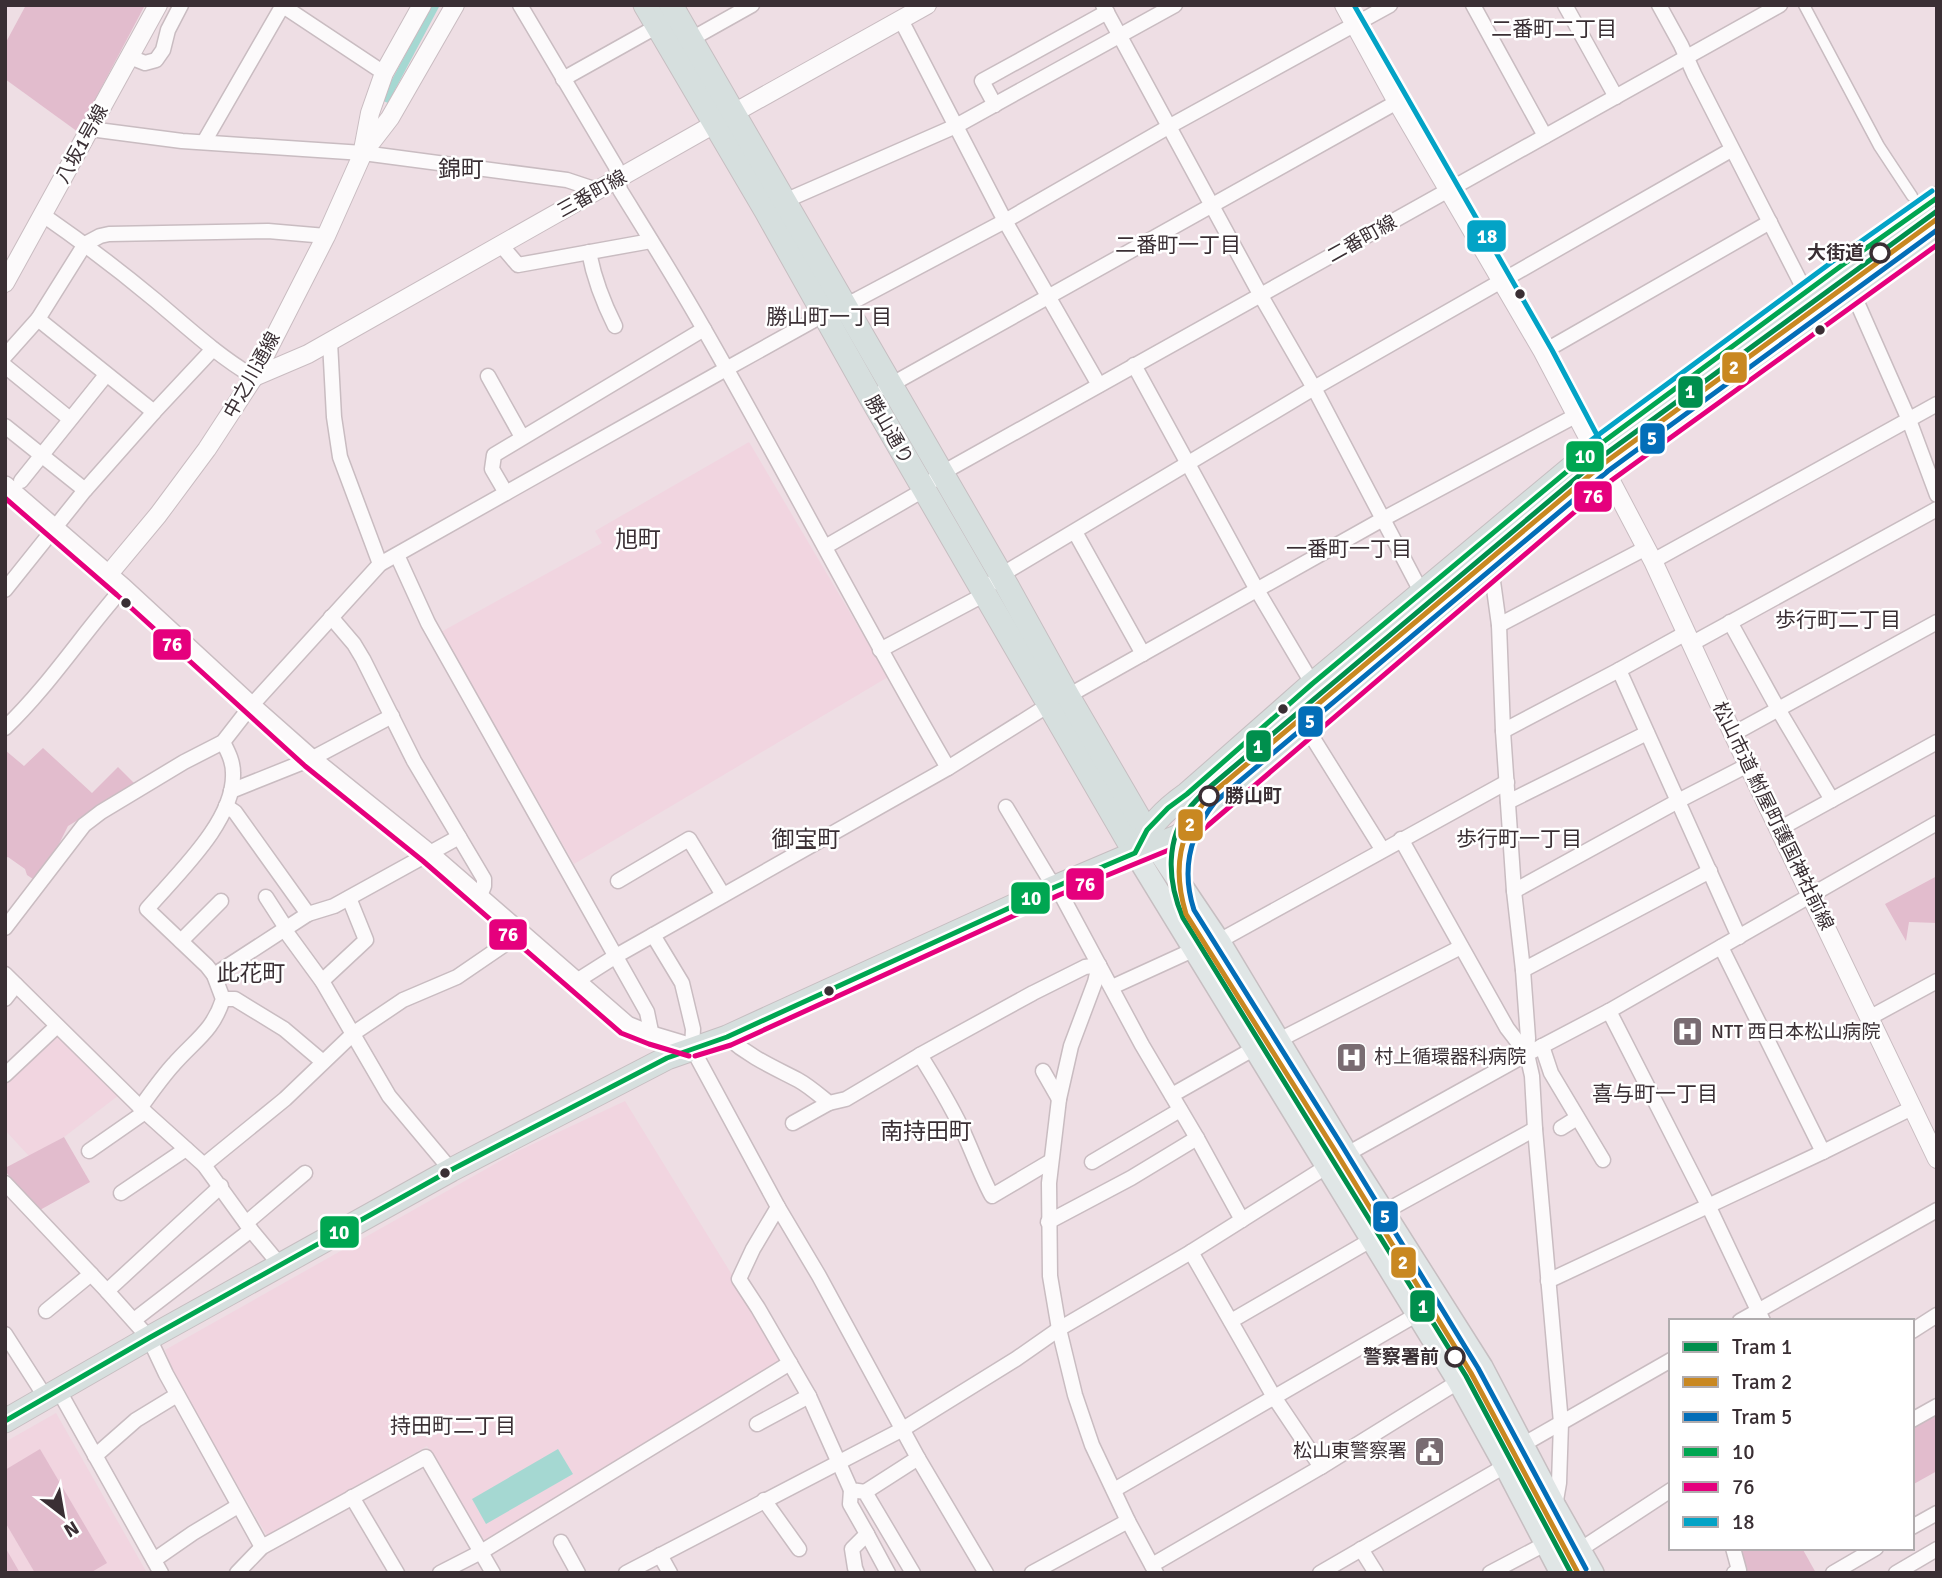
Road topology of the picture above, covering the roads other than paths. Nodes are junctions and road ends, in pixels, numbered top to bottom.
1 (158, 5) edge
2 (181, 5) edge
3 (422, 5) edge
4 (455, 5) edge
5 (520, 5) edge
6 (645, 5) edge
7 (752, 5) edge
8 (1175, 5) edge
9 (1344, 5) edge
10 (1390, 5) edge
11 (1473, 5) edge
12 (1565, 5) edge
13 (1659, 5) edge
14 (1780, 5) edge
15 (1804, 5) edge
16 (283, 6) edge
17 (921, 7) edge
18 (1105, 9) edge
19 (668, 15) edge
20 (901, 20) junction
21 (1354, 24) junction
22 (1119, 36) junction
23 (691, 39) junction
24 (671, 50) junction
25 (130, 57) junction
26 (1687, 58) junction
27 (383, 74) junction
28 (563, 79) junction
29 (1616, 97) junction
30 (1397, 102) junction
31 (995, 105) junction
32 (724, 118) junction
33 (956, 126) junction
34 (1170, 126) junction
35 (90, 129) junction
36 (1545, 136) junction
37 (204, 142) junction
38 (1731, 150) junction
39 (363, 153) junction
40 (618, 179) junction
41 (597, 190) junction
42 (1449, 191) junction
43 (1912, 196) dead end
44 (1937, 198) edge
45 (1211, 204) junction
46 (775, 206) junction
47 (43, 215) junction
48 (1005, 221) junction
49 (1770, 222) junction
50 (326, 236) junction
51 (1936, 238) edge
52 (651, 241) junction
53 (85, 244) junction
54 (501, 245) junction
55 (589, 252) junction
56 (1841, 266) junction
57 (1501, 280) junction
58 (5, 284) edge
59 (1806, 293) junction
60 (1853, 294) junction
61 (1261, 296) junction
62 (1049, 298) junction
63 (834, 309) junction
64 (38, 319) junction
65 (1818, 320) junction
66 (615, 326) dead end
67 (704, 329) junction
68 (330, 342) junction
69 (213, 349) junction
70 (1543, 352) junction
71 (5, 356) edge
72 (1134, 365) junction
73 (5, 366) edge
74 (726, 369) junction
75 (106, 374) junction
76 (488, 376) dead end
77 (254, 377) junction
78 (891, 385) junction
79 (1099, 385) junction
80 (1314, 388) junction
81 (870, 396) junction
82 (1937, 404) edge
83 (154, 412) junction
84 (1577, 415) junction
85 (70, 419) junction
86 (1909, 420) junction
87 (5, 426) edge
88 (522, 438) junction
89 (1595, 448) junction
90 (41, 456) junction
91 (1187, 464) junction
92 (942, 473) junction
93 (1607, 473) junction
94 (13, 483) edge
95 (923, 489) junction
96 (85, 490) junction
97 (506, 493) junction
98 (1937, 495) edge
99 (1937, 509) edge
100 (1383, 519) junction
101 (55, 528) junction
102 (1074, 532) junction
103 (1487, 538) junction
104 (825, 547) junction
105 (1649, 554) junction
106 (397, 555) junction
107 (380, 564) junction
108 (1492, 571) junction
109 (1001, 575) junction
110 (116, 582) junction
111 (5, 590) edge
112 (1257, 590) junction
113 (983, 591) junction
114 (1422, 593) junction
115 (1440, 614) junction
116 (331, 617) junction
117 (1730, 622) junction
118 (1937, 622) edge
119 (1499, 625) junction
120 (1689, 638) junction
121 (880, 650) junction
122 (1143, 654) junction
123 (1619, 670) junction
124 (1312, 684) junction
125 (1059, 701) junction
126 (1291, 703) junction
127 (251, 706) junction
128 (1778, 709) junction
129 (1328, 710) junction
130 (392, 716) junction
131 (5, 728) edge
132 (1307, 728) junction
133 (1503, 731) junction
134 (1647, 733) junction
135 (1733, 734) junction
136 (223, 742) junction
137 (1937, 742) edge
138 (311, 758) junction
139 (1748, 765) junction
140 (948, 768) junction
141 (1507, 782) junction
142 (231, 792) junction
143 (1832, 800) junction
144 (1678, 801) junction
145 (1508, 802) junction
146 (226, 806) junction
147 (1006, 807) dead end
148 (1937, 824) edge
149 (1779, 829) junction
150 (459, 837) junction
151 (1401, 839) junction
152 (1146, 843) junction
153 (1382, 849) junction
154 (429, 854) junction
155 (1710, 871) junction
156 (618, 881) dead end
157 (1055, 887) junction
158 (1514, 891) junction
159 (723, 895) junction
160 (1811, 895) junction
161 (266, 897) dead end
162 (349, 898) junction
163 (479, 898) junction
164 (221, 901) dead end
165 (307, 914) junction
166 (6, 927) edge
167 (285, 929) junction
168 (520, 934) junction
169 (653, 936) junction
170 (1739, 937) junction
171 (181, 941) junction
172 (1219, 941) junction
173 (1461, 947) junction
174 (1721, 947) junction
175 (1193, 950) junction
176 (616, 956) junction
177 (1099, 965) junction
178 (1523, 970) junction
179 (5, 974) edge
180 (214, 975) junction
181 (1937, 981) edge
182 (322, 982) junction
183 (575, 982) junction
184 (16, 985) junction
185 (1112, 987) junction
186 (5, 999) edge
187 (223, 999) junction
188 (1609, 1011) junction
189 (1869, 1018) junction
190 (57, 1026) junction
191 (354, 1033) junction
192 (652, 1036) junction
193 (727, 1037) junction
194 (1279, 1040) junction
195 (1542, 1046) junction
196 (692, 1048) junction
197 (1255, 1048) junction
198 (1527, 1054) junction
199 (920, 1055) junction
200 (323, 1062) junction
201 (1043, 1071) dead end
202 (5, 1075) edge
203 (1171, 1095) junction
204 (1059, 1099) junction
205 (829, 1103) junction
206 (1912, 1108) junction
207 (142, 1110) junction
208 (1180, 1110) junction
209 (1577, 1118) junction
210 (793, 1123) dead end
211 (1561, 1128) dead end
212 (1535, 1129) junction
213 (1197, 1138) junction
214 (186, 1149) junction
215 (89, 1151) dead end
216 (1823, 1152) junction
217 (1347, 1154) junction
218 (1937, 1159) edge
219 (1602, 1160) dead end
220 (1051, 1161) junction
221 (1092, 1162) dead end
222 (204, 1165) junction
223 (1326, 1167) junction
224 (451, 1170) junction
225 (305, 1173) dead end
226 (5, 1184) edge
227 (221, 1186) junction
228 (121, 1193) dead end
229 (1708, 1205) junction
230 (778, 1207) junction
231 (1937, 1210) edge
232 (1384, 1212) junction
233 (1242, 1220) junction
234 (1048, 1222) junction
235 (249, 1227) junction
236 (1371, 1240) junction
237 (1191, 1252) junction
238 (280, 1265) junction
239 (91, 1274) junction
240 (1548, 1281) junction
241 (107, 1291) junction
242 (46, 1311) dead end
243 (1416, 1315) junction
244 (1937, 1315) edge
245 (1761, 1316) edge
246 (134, 1320) junction
247 (1231, 1321) junction
248 (1059, 1329) junction
249 (1914, 1330) edge
250 (5, 1334) edge
251 (149, 1338) junction
252 (1669, 1361) edge
253 (790, 1363) junction
254 (1482, 1367) junction
255 (1458, 1381) junction
256 (52, 1395) junction
257 (177, 1395) junction
258 (809, 1396) junction
259 (1275, 1396) junction
260 (1937, 1406) edge
261 (1914, 1419) edge
262 (5, 1421) edge
263 (1560, 1423) junction
264 (757, 1424) dead end
265 (903, 1429) junction
266 (1524, 1444) junction
267 (95, 1456) junction
268 (918, 1458) junction
269 (837, 1462) junction
270 (1505, 1466) junction
271 (1321, 1467) junction
272 (1114, 1490) junction
273 (858, 1491) junction
274 (1669, 1491) edge
275 (352, 1497) junction
276 (764, 1500) junction
277 (238, 1506) junction
278 (1555, 1506) junction
279 (1937, 1513) edge
280 (1128, 1521) junction
281 (1914, 1526) edge
282 (867, 1534) junction
283 (561, 1542) dead end
284 (1545, 1544) junction
285 (262, 1547) junction
286 (799, 1549) dead end
287 (1361, 1549) junction
288 (1581, 1549) junction
289 (1937, 1549) edge
290 (1734, 1550) edge
291 (1873, 1550) edge
292 (481, 1552) junction
293 (660, 1555) junction
294 (158, 1566) edge
295 (1154, 1569) edge
296 (237, 1573) edge
297 (397, 1573) edge
298 (440, 1573) edge
299 (493, 1573) edge
300 (578, 1573) edge
301 (626, 1573) edge
302 (670, 1573) edge
303 (857, 1573) edge
304 (888, 1573) edge
305 (913, 1573) edge
306 (986, 1573) edge
307 (1032, 1573) edge
308 (1320, 1573) edge
309 (1376, 1573) edge
310 (1490, 1573) edge
311 (1561, 1573) edge
312 (1593, 1573) edge
313 (1734, 1573) edge
314 (1833, 1573) edge
315 (1896, 1573) edge

1 - 25 street, 八坂1号線
2 - 25 street
3 - 27 street, 中之川通線
4 - 39 street, 中之川通線
5 - 28 street
6 - 19 highway, 勝山通り
7 - 23 street
8 - 22 street
9 - 21 street, 松山市道 鮒屋町護国神社前線
10 - 21 street
11 - 36 street
12 - 29 street
13 - 26 street
14 - 26 street, 二番町線
15 - 43 street
16 - 27 street
16 - 37 street
17 - 20 street, 三番町線
18 - 22 street
18 - 31 street
19 - 23 highway, 勝山通り
19 - 24 highway, 勝山通り
19 - 28 street
20 - 32 street, 三番町線
20 - 33 street
21 - 30 street, 松山市道 鮒屋町護国神社前線
21 - 34 street
22 - 31 street
22 - 34 street
23 - 24 street
23 - 32 highway, 勝山通り
24 - 32 highway, 勝山通り
25 - 35 street, 八坂1号線
26 - 29 street, 二番町線
26 - 38 street
27 - 39 street, 中之川通線
28 - 40 street
29 - 36 street, 二番町線
30 - 42 street, 松山市道 鮒屋町護国神社前線
30 - 45 street
31 - 33 street
32 - 40 street, 三番町線
32 - 46 highway, 勝山通り
33 - 46 street
33 - 48 street
34 - 45 street
34 - 48 street
35 - 37 street
35 - 47 street, 八坂1号線
36 - 42 street, 二番町線
37 - 39 street
38 - 49 street
38 - 57 street
39 - 41 street
39 - 50 street, 中之川通線
40 - 41 street, 三番町線
40 - 52 street
41 - 54 street, 三番町線
42 - 57 street, 松山市道 鮒屋町護国神社前線
42 - 61 street, 二番町線
44 - 56 highway
45 - 61 street
45 - 62 street
46 - 63 highway, 勝山通り
47 - 53 street
47 - 58 street, 八坂1号線
48 - 62 street
48 - 63 street
49 - 59 street
49 - 70 street
50 - 53 street
50 - 77 street, 中之川通線
51 - 60 highway
52 - 55 street
52 - 67 street
53 - 64 street
53 - 69 street
54 - 55 street
54 - 68 street, 三番町線
55 - 66 street
56 - 59 highway
56 - 60 street
57 - 70 street, 松山市道 鮒屋町護国神社前線
57 - 80 street
59 - 65 street
59 - 89 highway
60 - 65 highway
60 - 86 street
61 - 72 street, 二番町線
61 - 80 street
62 - 78 street
62 - 79 street
63 - 74 street
63 - 78 highway, 勝山通り
63 - 81 highway, 勝山通り
64 - 71 street
64 - 75 street
65 - 93 highway
67 - 74 street
67 - 88 street
68 - 77 street, 三番町線
68 - 107 street
69 - 77 street
69 - 83 street
70 - 84 street, 松山市道 鮒屋町護国神社前線
72 - 79 street, 二番町線
72 - 91 street
73 - 85 street
74 - 97 street
74 - 104 street
75 - 83 street
75 - 85 street
76 - 88 street
77 - 110 street, 中之川通線
78 - 81 street
78 - 92 highway, 勝山通り
79 - 92 street, 二番町線
80 - 91 street
80 - 100 street
81 - 95 highway, 勝山通り
82 - 86 street
83 - 96 street
84 - 89 street, 松山市道 鮒屋町護国神社前線
84 - 100 street
85 - 90 street
86 - 98 street
86 - 105 street
87 - 90 street
88 - 97 street
89 - 93 street, 松山市道 鮒屋町護国神社前線
89 - 103 highway
90 - 94 street
90 - 96 street
91 - 102 street
91 - 112 street
92 - 95 street, 二番町線
92 - 109 highway, 勝山通り
93 - 105 street, 松山市道 鮒屋町護国神社前線
93 - 108 highway
94 - 101 main road
95 - 104 street, 二番町線
95 - 113 highway, 勝山通り
96 - 101 street
97 - 106 street
99 - 117 street
100 - 112 street
100 - 114 street
101 - 110 main road
101 - 111 street
102 - 109 street
102 - 122 street
103 - 108 street
103 - 114 highway
104 - 121 street
105 - 119 street
105 - 120 street, 松山市道 鮒屋町護国神社前線
106 - 107 street
106 - 176 street
107 - 116 street
108 - 115 highway
108 - 119 street
109 - 113 street
109 - 125 highway, 勝山通り
110 - 127 main road
110 - 131 street
112 - 122 street
112 - 124 street
113 - 121 street
113 - 125 highway, 勝山通り
114 - 115 street
114 - 124 highway
115 - 129 highway
116 - 127 street
116 - 130 street
117 - 120 street
117 - 128 street
118 - 128 street
119 - 133 street
120 - 123 street
120 - 135 street, 松山市道 鮒屋町護国神社前線
121 - 140 street
122 - 125 street
123 - 133 street
123 - 134 street
124 - 126 highway
124 - 129 street
125 - 140 street
125 - 152 highway, 勝山通り
126 - 132 street
126 - 152 highway
127 - 136 street
127 - 138 main road
128 - 135 street
128 - 143 street
129 - 132 highway
130 - 138 street
130 - 150 street
132 - 152 highway
132 - 153 street
133 - 141 street
134 - 144 street
134 - 145 street
135 - 139 street, 松山市道 鮒屋町護国神社前線
136 - 142 street
136 - 166 street
137 - 143 street
138 - 142 street
138 - 154 main road
139 - 144 street
139 - 149 street, 松山市道 鮒屋町護国神社前線
140 - 159 street
141 - 145 street
141 - 151 street
142 - 146 street
143 - 149 street
144 - 155 street
144 - 158 street
145 - 158 street
146 - 165 street
146 - 171 street
147 - 157 street
148 - 160 street
149 - 160 street, 松山市道 鮒屋町護国神社前線
150 - 154 street
150 - 163 street
151 - 153 street
151 - 173 street
152 - 157 highway
152 - 172 main road
152 - 175 main road
153 - 172 street
154 - 162 street
154 - 163 main road
155 - 170 street
155 - 178 street
156 - 159 street
157 - 177 street
157 - 193 highway
158 - 178 street
159 - 169 street
160 - 170 street
160 - 189 street, 松山市道 鮒屋町護国神社前線
161 - 167 street
162 - 165 street
162 - 182 street
163 - 168 main road
164 - 171 street
165 - 167 street
167 - 180 street
167 - 182 street
168 - 183 main road
168 - 191 street
169 - 176 street
169 - 196 street
170 - 174 street
171 - 180 street
172 - 194 main road
173 - 194 street
173 - 198 street
174 - 188 street
174 - 216 street
175 - 185 street
175 - 197 main road
176 - 183 street
176 - 192 street
177 - 185 street
177 - 199 street
177 - 204 street
178 - 198 street
179 - 184 street
180 - 187 street
181 - 189 street
182 - 191 street
183 - 192 main road
184 - 186 street
184 - 190 street
185 - 203 street
187 - 200 street
187 - 207 street
188 - 195 street
188 - 229 street
189 - 206 street, 松山市道 鮒屋町護国神社前線
190 - 202 street
190 - 207 street
191 - 200 street
191 - 224 street
192 - 196 main road
193 - 196 highway
193 - 205 street
194 - 217 main road
195 - 198 street
195 - 209 street
196 - 224 highway
196 - 230 street
197 - 203 street
197 - 223 main road
198 - 212 street
198 - 217 street
199 - 205 street
199 - 220 street
200 - 222 street
201 - 204 street
203 - 208 street
204 - 220 street
205 - 210 street
206 - 216 street
206 - 218 street, 松山市道 鮒屋町護国神社前線
207 - 214 street
207 - 215 street
208 - 213 street
208 - 221 street
209 - 211 street
209 - 219 street
212 - 232 street
212 - 240 street
213 - 233 street
213 - 234 street
214 - 222 street
214 - 228 street
216 - 229 street
217 - 232 main road
220 - 234 street
222 - 227 street
223 - 233 street
223 - 236 main road
224 - 238 highway
225 - 235 street
226 - 239 street
227 - 235 street
227 - 241 street
229 - 240 street
229 - 245 street
230 - 253 street
230 - 265 street
231 - 245 street
232 - 254 main road
233 - 237 street
234 - 248 street
235 - 238 street
235 - 246 street
236 - 243 main road
236 - 247 street
237 - 247 street
237 - 248 street
238 - 251 highway
239 - 241 street
239 - 242 street
240 - 263 street
241 - 246 street
243 - 255 main road
243 - 259 street
244 - 249 street
246 - 251 street
247 - 259 street
248 - 265 street
248 - 272 street
250 - 256 street
251 - 256 highway
251 - 257 street
252 - 263 street
253 - 258 street
253 - 292 street
254 - 255 street
254 - 266 main road
255 - 270 main road
255 - 271 street
256 - 262 highway
256 - 267 street
257 - 267 street
257 - 277 street
258 - 264 street
258 - 269 street
259 - 271 street
259 - 272 street
260 - 261 street
263 - 266 street
263 - 278 street
265 - 268 street
265 - 269 street
266 - 278 main road
267 - 294 street
268 - 273 street
268 - 306 street
269 - 273 street
269 - 276 street
270 - 284 main road
270 - 287 street
271 - 295 street
272 - 280 street
273 - 282 street
273 - 305 street
274 - 288 street
275 - 285 street
275 - 292 street
275 - 297 street
276 - 286 street
276 - 293 street
277 - 285 street
277 - 294 street
278 - 288 main road
279 - 281 street
280 - 295 street
280 - 307 street
282 - 303 street
282 - 304 street
283 - 300 street
284 - 310 street
284 - 311 main road
285 - 296 street
287 - 308 street
287 - 309 street
288 - 312 main road
289 - 315 street
290 - 313 street
291 - 314 street
292 - 298 street
292 - 299 street
293 - 301 street
293 - 302 street

